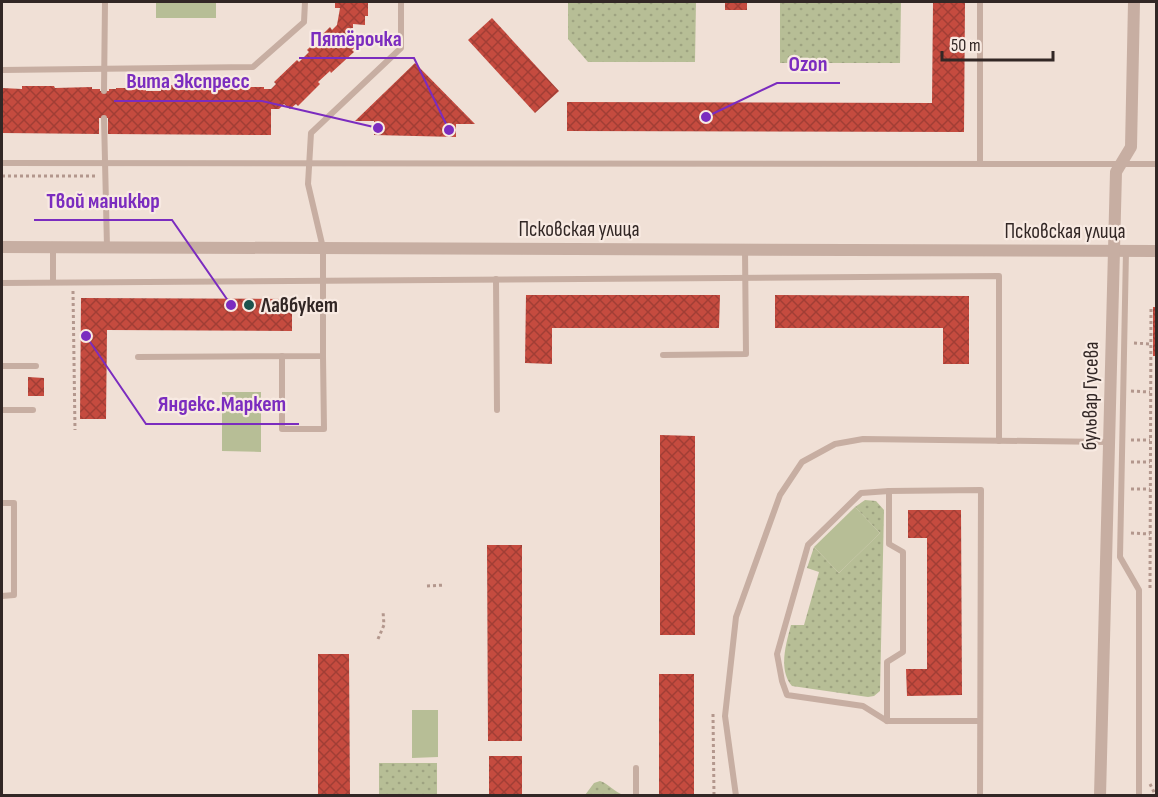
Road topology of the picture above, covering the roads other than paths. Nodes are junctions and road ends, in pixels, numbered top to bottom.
1 (105, 2) edge
2 (305, 2) edge
3 (401, 2) edge
4 (981, 2) edge
5 (1134, 2) edge
6 (2, 70) edge
7 (104, 70) junction
8 (104, 91) dead end
9 (104, 118) dead end
10 (309, 162) junction
11 (2, 163) edge
12 (106, 163) junction
13 (980, 164) junction
14 (1118, 165) junction
15 (1156, 165) edge
16 (2, 247) edge
17 (53, 247) junction
18 (107, 247) junction
19 (323, 248) junction
20 (746, 249) junction
21 (1113, 251) junction
22 (1126, 251) junction
23 (1156, 251) edge
24 (746, 278) junction
25 (496, 279) junction
26 (323, 281) junction
27 (53, 282) junction
28 (2, 283) edge
29 (663, 355) dead end
30 (282, 356) junction
31 (323, 356) junction
32 (138, 357) dead end
33 (2, 366) edge
34 (36, 366) dead end
35 (2, 410) edge
36 (33, 410) dead end
37 (496, 410) dead end
38 (999, 441) junction
39 (1108, 442) junction
40 (889, 491) junction
41 (2, 503) edge
42 (2, 596) edge
43 (886, 721) junction
44 (980, 721) junction
45 (636, 768) dead end
46 (636, 795) edge
47 (736, 795) edge
48 (980, 795) edge
49 (1100, 795) edge
50 (1139, 795) edge

1 - 7 lane
2 - 7 lane
3 - 10 lane
4 - 13 lane
5 - 14 street, бульвар Гусева
6 - 7 lane
7 - 8 lane
9 - 12 lane
10 - 12 lane
10 - 13 lane
10 - 19 lane
11 - 12 lane
12 - 18 lane
13 - 14 lane
14 - 15 lane
14 - 21 street, бульвар Гусева
16 - 17 street, Псковская улица
17 - 18 street, Псковская улица
17 - 27 lane
18 - 19 street, Псковская улица
19 - 20 street, Псковская улица
19 - 26 lane
20 - 21 street, Псковская улица
20 - 24 lane
21 - 22 street, Псковская улица
21 - 39 street, бульвар Гусева
22 - 23 street, Псковская улица
22 - 50 lane
24 - 25 lane
24 - 29 lane
24 - 38 lane
25 - 26 lane
25 - 37 lane
26 - 27 lane
26 - 31 lane
27 - 28 lane
30 - 31 lane
30 - 31 lane
30 - 32 lane
33 - 34 lane
35 - 36 lane
38 - 39 lane
38 - 47 lane
39 - 49 street, бульвар Гусева
40 - 43 lane
40 - 43 lane
40 - 44 lane
41 - 42 lane
43 - 44 lane
44 - 48 lane
45 - 46 lane

